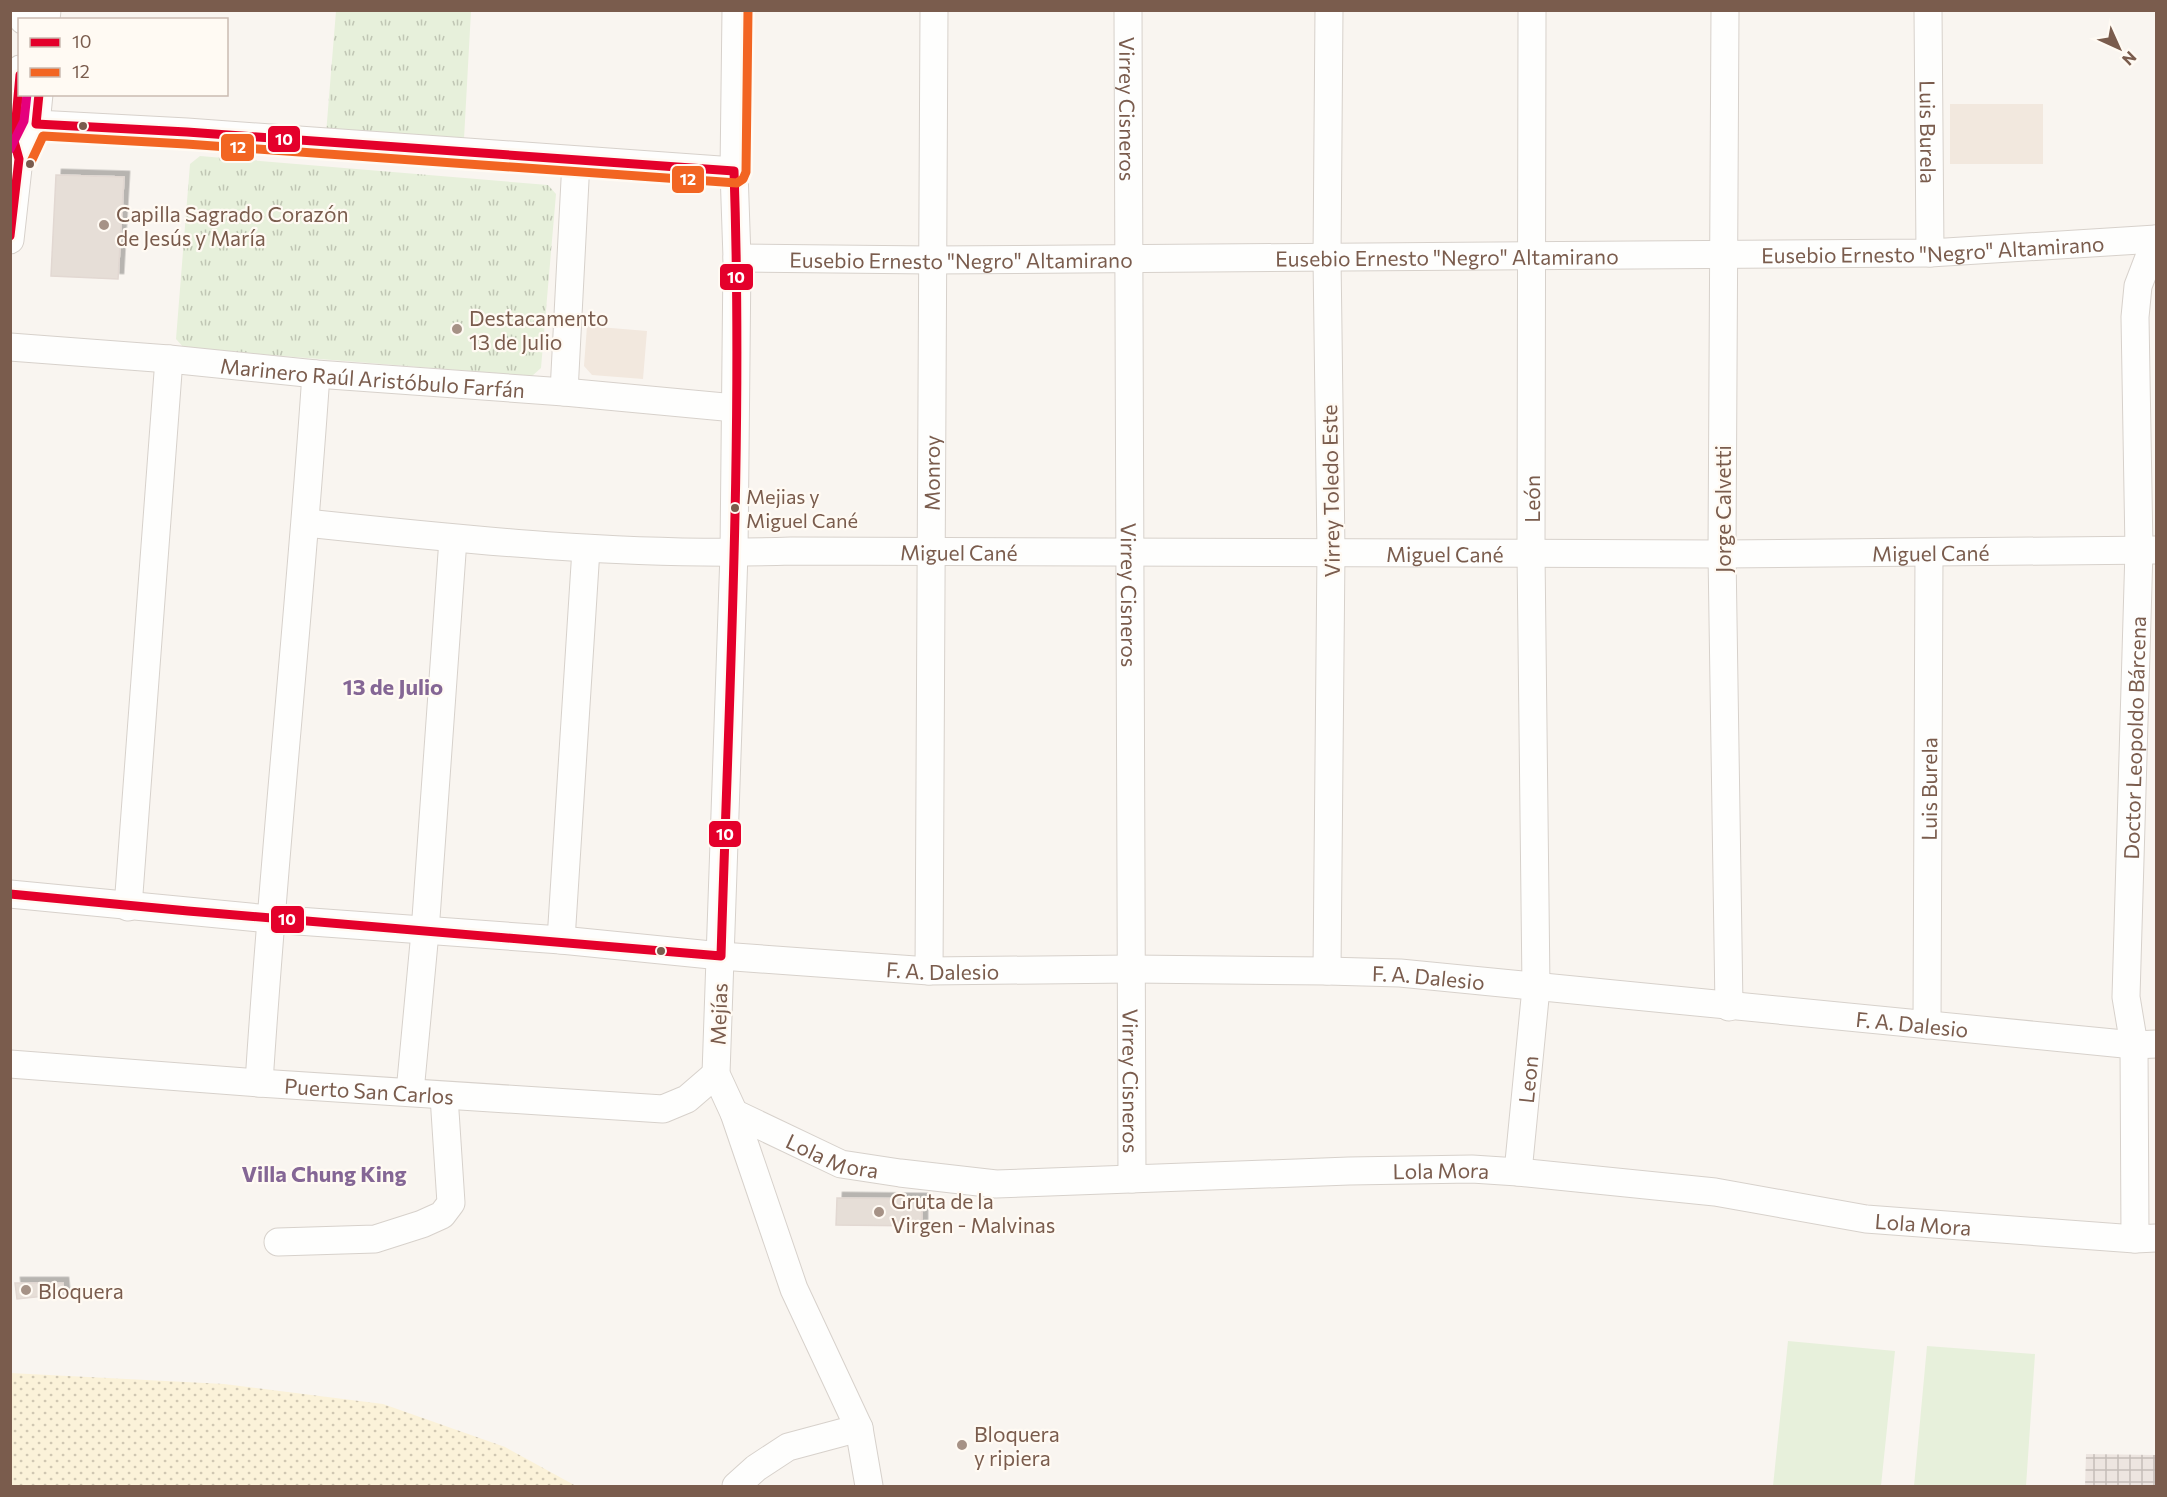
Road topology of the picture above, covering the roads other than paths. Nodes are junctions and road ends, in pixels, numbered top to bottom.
1 (736, 10) edge
2 (934, 10) edge
3 (1128, 10) edge
4 (1329, 10) edge
5 (1532, 10) edge
6 (1725, 10) edge
7 (1928, 10) edge
8 (18, 96) edge
9 (39, 96) edge
10 (36, 124) junction
11 (15, 147) edge
12 (576, 161) junction
13 (734, 171) junction
14 (2156, 239) edge
15 (10, 240) edge
16 (1930, 253) junction
17 (1532, 255) junction
18 (1724, 256) junction
19 (737, 258) junction
20 (1327, 258) junction
21 (1129, 259) junction
22 (931, 260) junction
23 (10, 347) edge
24 (169, 359) junction
25 (316, 374) junction
26 (564, 392) junction
27 (735, 408) junction
28 (306, 523) junction
29 (453, 539) junction
30 (586, 549) junction
31 (2148, 550) edge
32 (932, 551) junction
33 (1131, 551) junction
34 (1331, 551) junction
35 (734, 553) junction
36 (1532, 553) junction
37 (1929, 553) junction
38 (1722, 554) junction
39 (10, 894) edge
40 (128, 907) junction
41 (270, 919) junction
42 (425, 932) junction
43 (561, 940) junction
44 (721, 956) junction
45 (1132, 969) junction
46 (1327, 970) junction
47 (929, 971) junction
48 (1536, 988) junction
49 (1729, 1007) junction
50 (1927, 1025) junction
51 (2145, 1045) edge
52 (10, 1064) edge
53 (716, 1074) junction
54 (259, 1083) junction
55 (410, 1092) junction
56 (444, 1096) junction
57 (734, 1113) junction
58 (1518, 1172) junction
59 (1132, 1179) junction
60 (2146, 1239) edge
61 (278, 1242) dead end
62 (859, 1428) junction
63 (736, 1486) edge
64 (869, 1486) edge

1 - 13 street, Mejías
2 - 22 street, Monroy
3 - 21 street, Virrey Cisneros
4 - 20 street, Virrey Toledo Este
5 - 17 street, León
6 - 18 street, Jorge Calvetti
7 - 16 street, Luis Burela
8 - 11 street
9 - 10 street
10 - 11 street
10 - 12 street
11 - 15 street
12 - 13 street
12 - 26 street
13 - 19 street, Mejías
14 - 16 street, Eusebio Ernesto "Negro" Altamirano
14 - 31 street, Doctor Leopoldo Bárcena
16 - 18 street, Eusebio Ernesto "Negro" Altamirano
17 - 18 street, Eusebio Ernesto "Negro" Altamirano
17 - 20 street, Eusebio Ernesto "Negro" Altamirano
17 - 36 street, León
18 - 38 street, Jorge Calvetti
19 - 22 street, Eusebio Ernesto "Negro" Altamirano
19 - 27 street, Mejías
20 - 21 street, Eusebio Ernesto "Negro" Altamirano
20 - 34 street, Virrey Toledo Este
21 - 22 street, Eusebio Ernesto "Negro" Altamirano
21 - 33 street, Virrey Cisneros
22 - 32 street, Monroy
23 - 24 street, Marinero Raúl Aristóbulo Farfán
24 - 25 street, Marinero Raúl Aristóbulo Farfán
24 - 40 street
25 - 26 street, Marinero Raúl Aristóbulo Farfán
25 - 28 street
26 - 27 street, Marinero Raúl Aristóbulo Farfán
27 - 35 street, Mejías
28 - 29 street, Miguel Cané
28 - 41 street
29 - 30 street, Miguel Cané
29 - 42 street
30 - 35 street, Miguel Cané
30 - 43 street
31 - 37 street, Miguel Cané
31 - 51 street, Doctor Leopoldo Bárcena
32 - 33 street, Miguel Cané
32 - 35 street, Miguel Cané
32 - 47 street, Monroy
33 - 34 street, Miguel Cané
33 - 45 street, Virrey Cisneros
34 - 36 street, Miguel Cané
34 - 46 street, Virrey Toledo Este
35 - 44 street, Mejías
36 - 38 street, Miguel Cané
36 - 48 street, León
37 - 38 street, Miguel Cané
37 - 50 street, Luis Burela
38 - 49 street, Jorge Calvetti
39 - 40 street, F. A. Dalesio
40 - 41 street, F. A. Dalesio
41 - 42 street, F. A. Dalesio
41 - 54 street
42 - 43 street, F. A. Dalesio
42 - 55 street
43 - 44 street, F. A. Dalesio
44 - 47 street, F. A. Dalesio
44 - 53 street, Mejías
45 - 46 street, F. A. Dalesio
45 - 47 street, F. A. Dalesio
45 - 59 street, Virrey Cisneros
46 - 48 street, F. A. Dalesio
48 - 49 street, F. A. Dalesio
48 - 58 street, Leon
49 - 50 street, F. A. Dalesio
50 - 51 street, F. A. Dalesio
51 - 60 street, Doctor Leopoldo Bárcena
52 - 54 street, Puerto San Carlos
53 - 56 street, Puerto San Carlos
53 - 57 street, Mejías
54 - 55 street, Puerto San Carlos
55 - 56 street, Puerto San Carlos
56 - 61 street
57 - 59 street, Lola Mora
57 - 62 street, Mejías
58 - 59 street, Lola Mora
58 - 60 street, Lola Mora
62 - 63 street
62 - 64 street, Mejías

